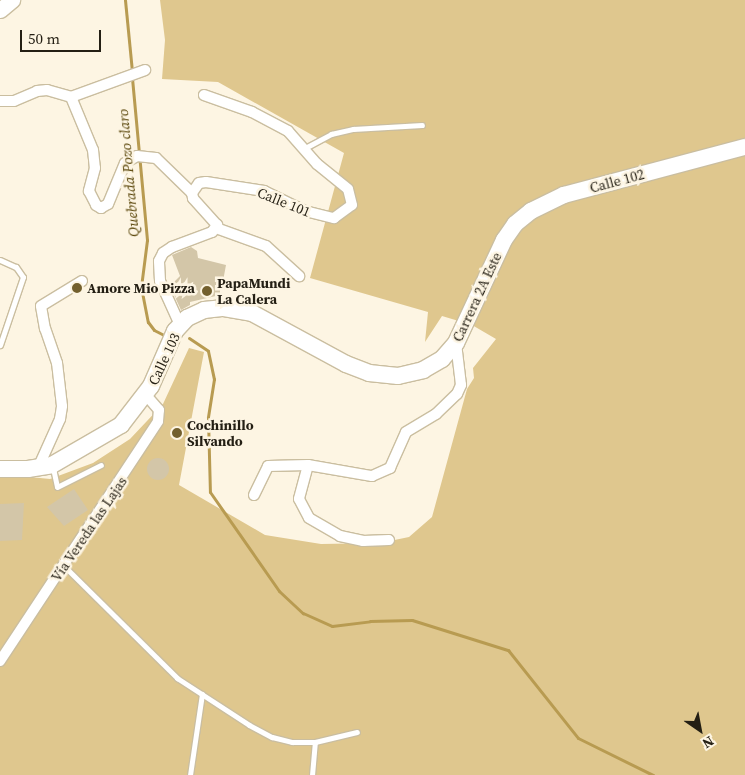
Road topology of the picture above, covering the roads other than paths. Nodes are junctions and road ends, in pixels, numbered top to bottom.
1 (12, 0) edge
2 (0, 10) edge
3 (142, 71) dead end
4 (204, 95) dead end
5 (71, 98) junction
6 (0, 101) edge
7 (422, 125) dead end
8 (745, 147) edge
9 (305, 148) junction
10 (192, 193) junction
11 (216, 228) junction
12 (504, 240) joint
13 (0, 260) edge
14 (299, 276) dead end
15 (82, 281) dead end
16 (180, 325) junction
17 (456, 343) junction
18 (0, 345) edge
19 (423, 370) joint
20 (146, 395) junction
21 (308, 465) junction
22 (45, 466) junction
23 (101, 466) dead end
24 (0, 469) edge
25 (254, 495) dead end
26 (390, 540) dead end
27 (63, 566) junction
28 (0, 661) edge
29 (202, 694) junction
30 (357, 732) dead end
31 (315, 742) junction
32 (190, 775) edge
33 (312, 775) edge

1 - 2 street
3 - 5 street
4 - 9 street, Calle 101
5 - 6 street
5 - 10 street
7 - 9 lane
8 - 12 main road, Calle 102
9 - 10 street, Calle 101
10 - 11 street
11 - 14 street
11 - 16 street
12 - 17 main road, Carrera 2A Este
13 - 18 lane
15 - 22 street
16 - 19 main road, Calle 103
16 - 20 main road, Calle 103
17 - 19 main road, Carrera 2A Este
17 - 21 street
20 - 22 main road, Calle 103
20 - 27 street, Vía Vereda las Lajas
21 - 25 street
21 - 26 street
22 - 23 lane
22 - 24 main road, Calle 103
27 - 28 street, Vía Vereda las Lajas
27 - 29 lane
29 - 31 lane
29 - 32 lane
30 - 31 lane
31 - 33 lane

